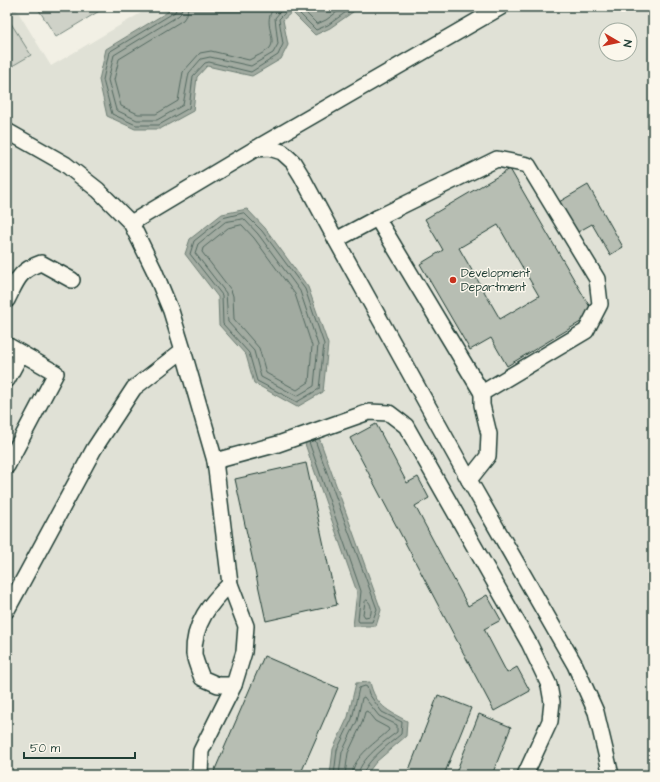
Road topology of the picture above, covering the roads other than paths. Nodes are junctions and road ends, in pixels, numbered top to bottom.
1 (501, 7) edge
2 (7, 131) edge
3 (255, 149) junction
4 (377, 218) junction
5 (131, 222) junction
6 (336, 240) junction
7 (72, 280) dead end
8 (7, 300) edge
9 (7, 345) edge
10 (182, 350) junction
11 (22, 354) junction
12 (7, 380) edge
13 (482, 393) junction
14 (215, 461) junction
15 (7, 466) edge
16 (469, 480) junction
17 (230, 584) junction
18 (7, 610) edge
19 (234, 685) junction
20 (200, 775) edge
21 (525, 775) edge
22 (611, 775) edge

1 - 3 street
2 - 5 street
3 - 5 street
3 - 6 street
4 - 6 street
4 - 13 street
4 - 13 street
5 - 10 street
6 - 16 street
7 - 8 street
9 - 11 street
10 - 14 street
10 - 18 street
11 - 12 street
11 - 15 street
13 - 16 street
14 - 17 street
14 - 21 street
16 - 22 street
17 - 19 street
17 - 19 street
19 - 20 street

